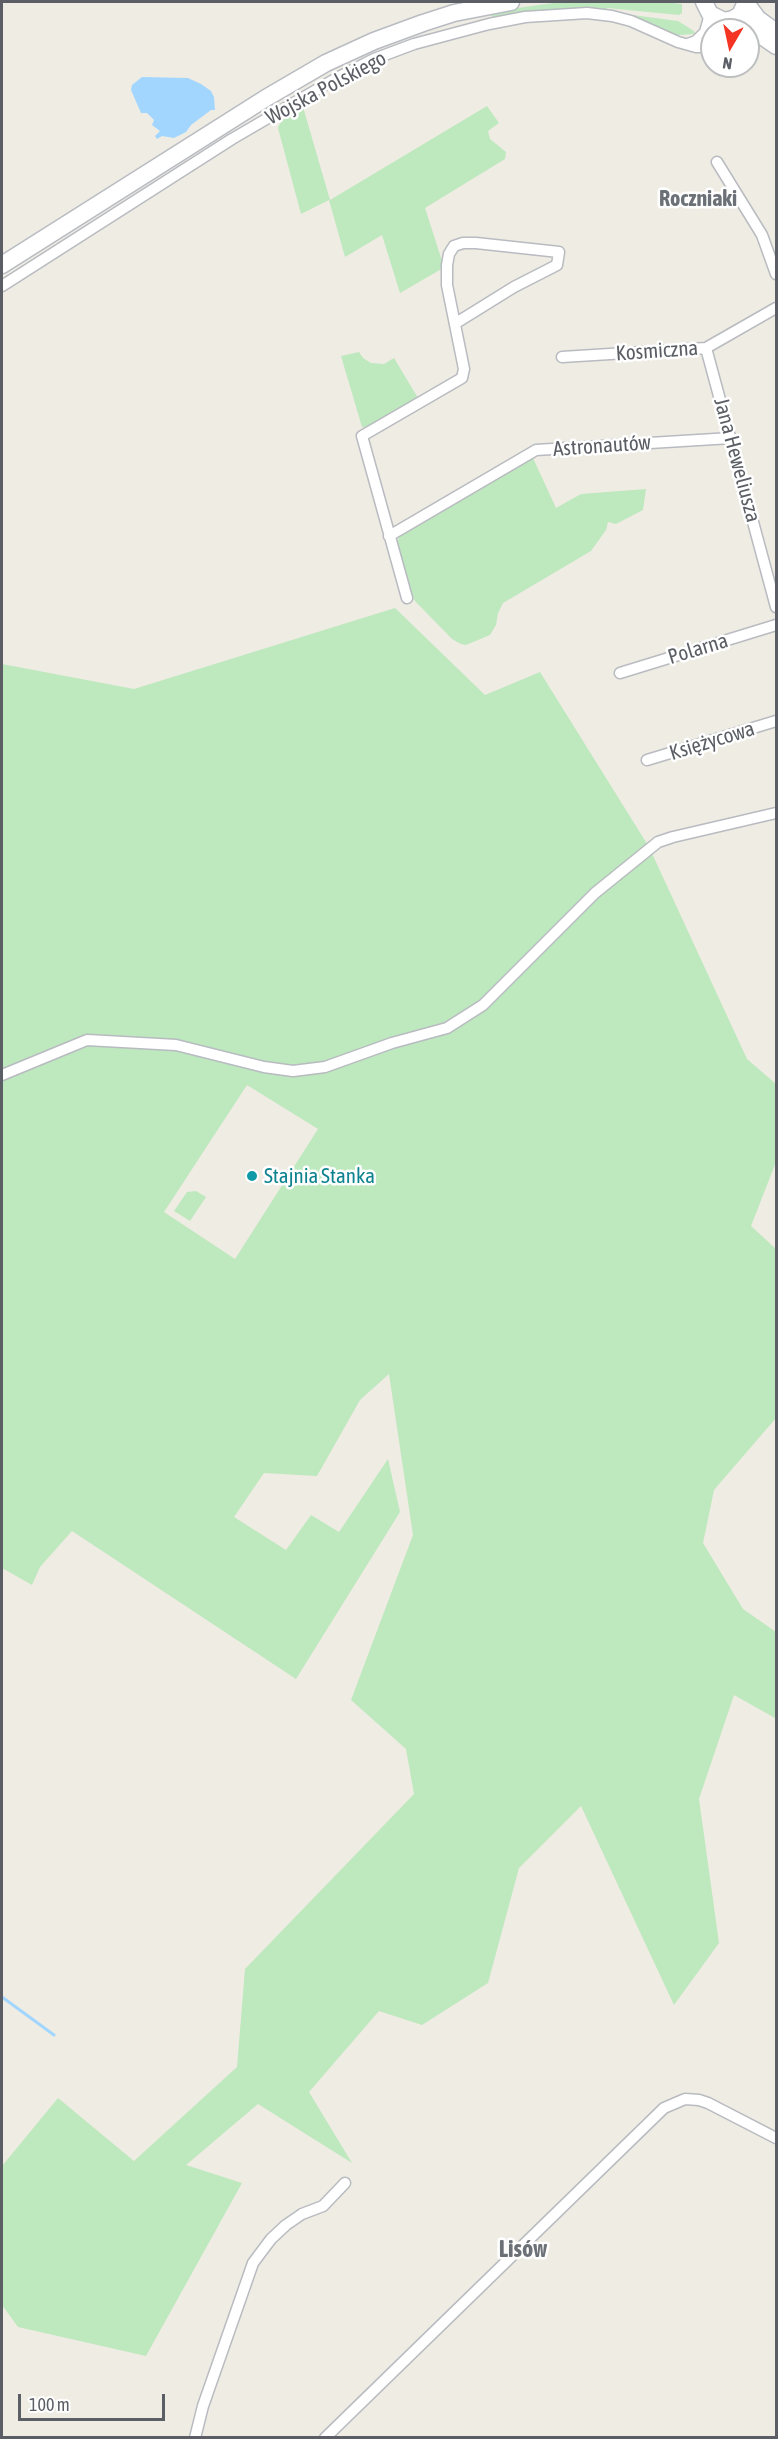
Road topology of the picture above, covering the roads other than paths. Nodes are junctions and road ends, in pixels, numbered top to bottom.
1 (511, 2) edge
2 (688, 2) edge
3 (746, 2) edge
4 (706, 7) edge
5 (717, 18) edge
6 (734, 18) edge
7 (777, 32) edge
8 (760, 38) edge
9 (688, 44) junction
10 (777, 46) edge
11 (700, 47) edge
12 (717, 162) dead end
13 (2, 265) edge
14 (777, 274) edge
15 (2, 286) edge
16 (777, 308) edge
17 (456, 324) junction
18 (706, 348) junction
19 (562, 357) dead end
20 (731, 438) junction
21 (388, 536) junction
22 (407, 598) dead end
23 (777, 607) edge
24 (777, 625) edge
25 (620, 673) dead end
26 (777, 721) edge
27 (647, 760) dead end
28 (777, 813) edge
29 (2, 1075) edge
30 (776, 2136) edge
31 (345, 2183) dead end
32 (195, 2438) edge
33 (325, 2438) edge

1 - 13 main road, Wojska Polskiego
2 - 4 main road
3 - 6 main road
3 - 7 main road
4 - 5 main road
4 - 9 street
8 - 10 main road
9 - 11 street, Wojska Polskiego
9 - 15 street, Wojska Polskiego
12 - 14 street
16 - 18 street, Kosmiczna
17 - 17 street
17 - 21 street
18 - 19 street, Kosmiczna
18 - 20 street, Jana Heweliusza
20 - 21 street, Astronautów
20 - 23 street, Jana Heweliusza
21 - 22 street
24 - 25 street, Polarna
26 - 27 street, Księżycowa
28 - 29 street
30 - 33 street
31 - 32 street

